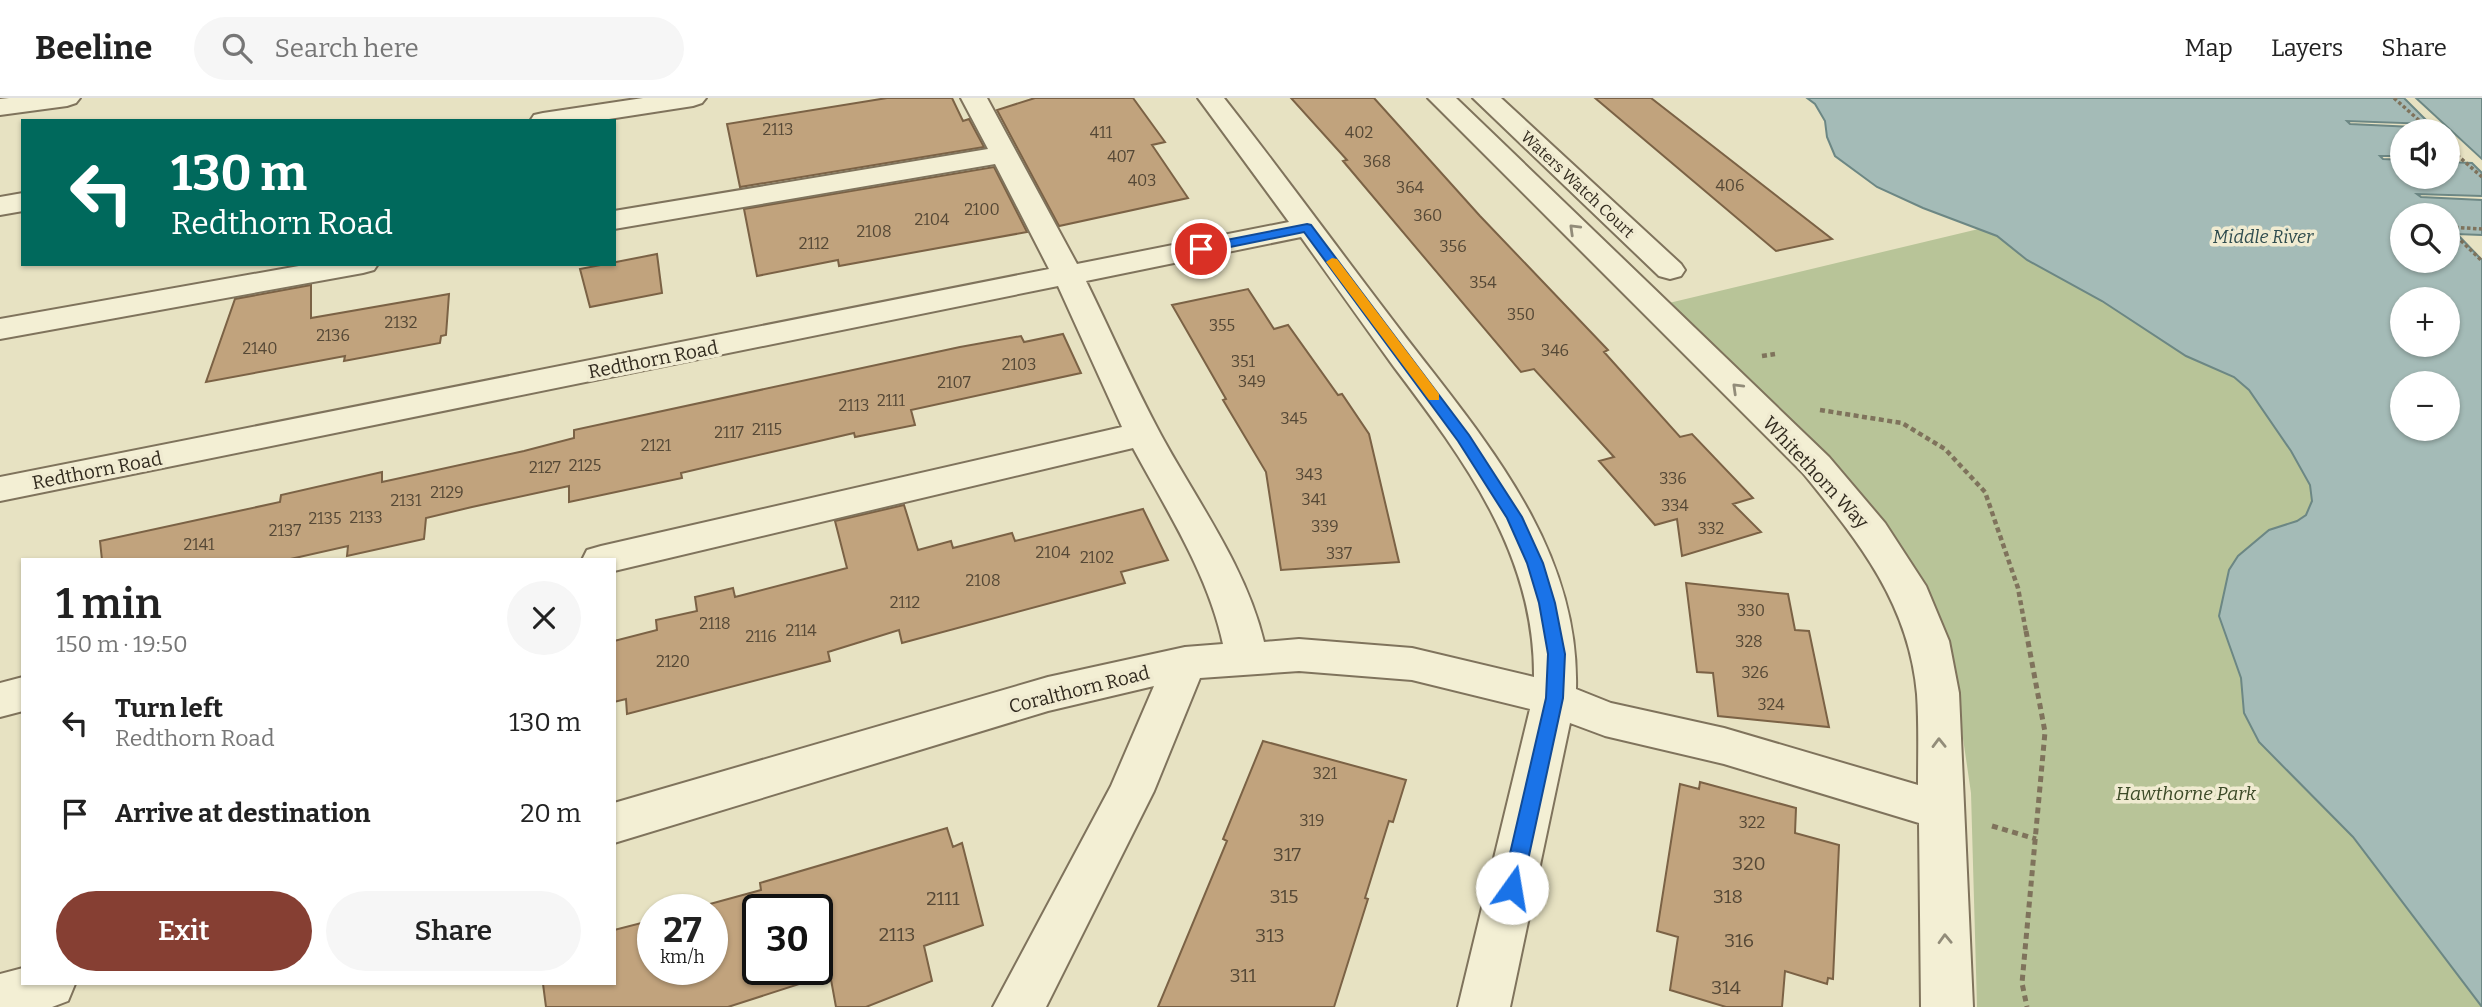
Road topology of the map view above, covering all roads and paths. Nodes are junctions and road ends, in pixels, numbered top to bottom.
1 (67, 98) edge
2 (693, 98) edge
3 (974, 98) edge
4 (1211, 98) edge
5 (1441, 98) edge
6 (1486, 98) edge
7 (2394, 98) edge
8 (0, 107) edge
9 (556, 119) edge
10 (2418, 119) edge
11 (1003, 155) junction
12 (2460, 158) edge
13 (2482, 177) edge
14 (21, 202) edge
15 (0, 206) edge
16 (616, 220) edge
17 (1307, 227) junction
18 (2460, 228) edge
19 (2482, 229) edge
20 (2460, 239) edge
21 (2482, 261) edge
22 (352, 266) edge
23 (1670, 270) dead end
24 (1068, 276) junction
25 (0, 329) edge
26 (1143, 434) junction
27 (0, 489) edge
28 (610, 558) edge
29 (1247, 658) junction
30 (1185, 663) junction
31 (21, 695) edge
32 (1554, 698) junction
33 (0, 700) edge
34 (1941, 811) junction
35 (616, 823) edge
36 (46, 985) edge
37 (0, 998) edge
38 (1019, 1007) edge
39 (1484, 1007) edge
40 (1947, 1007) edge

1 - 8 street
2 - 9 street
3 - 11 street
4 - 17 street
34 -> 5 street, Whitethorn Way
6 - 23 street, Waters Watch Court
7 - 10 path
11 - 16 street
11 - 24 street
12 - 13 path
14 - 15 street
17 - 24 street, Redthorn Road
17 - 32 street
18 - 19 path
20 - 21 path
22 - 25 street
24 - 26 street
24 - 27 street, Redthorn Road
26 - 28 street
26 - 29 street
29 - 30 street, Coralthorn Road
29 - 32 street, Coralthorn Road
30 - 35 street, Coralthorn Road
30 - 38 street
31 - 33 street
32 - 34 street, Coralthorn Road
32 - 39 street
40 -> 34 street, Whitethorn Way
36 - 37 street

